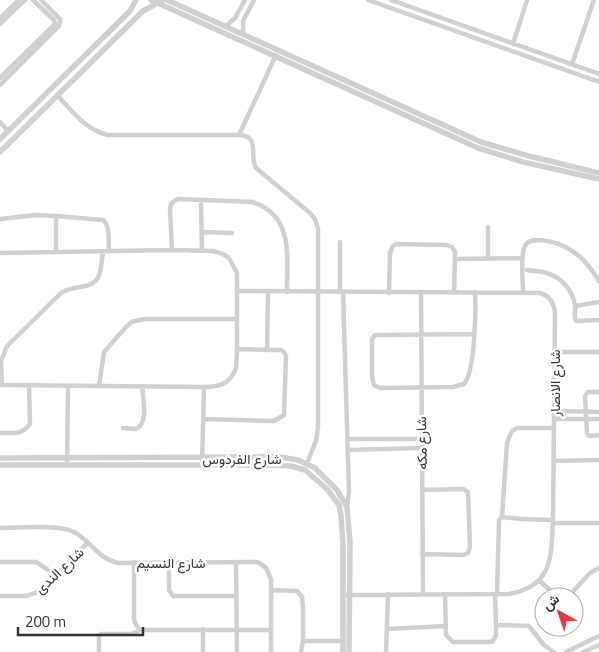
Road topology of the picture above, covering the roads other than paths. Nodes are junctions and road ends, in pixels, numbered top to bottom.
1 (19, 0) edge
2 (25, 0) edge
3 (33, 0) edge
4 (41, 0) edge
5 (136, 0) edge
6 (163, 0) edge
7 (168, 0) edge
8 (245, 0) edge
9 (254, 0) edge
10 (368, 0) edge
11 (391, 0) edge
12 (409, 0) edge
13 (528, 0) edge
14 (594, 0) edge
15 (154, 1) edge
16 (407, 6) junction
17 (0, 18) edge
18 (57, 20) junction
19 (0, 24) edge
20 (226, 26) junction
21 (243, 34) junction
22 (254, 42) junction
23 (513, 44) junction
24 (276, 55) junction
25 (572, 64) junction
26 (599, 74) edge
27 (0, 78) edge
28 (599, 82) edge
29 (0, 85) edge
30 (57, 95) junction
31 (0, 122) edge
32 (3, 134) edge
33 (240, 135) junction
34 (0, 152) edge
35 (599, 173) edge
36 (599, 179) edge
37 (201, 200) junction
38 (56, 216) junction
39 (0, 219) edge
40 (488, 227) dead end
41 (202, 232) junction
42 (232, 233) dead end
43 (340, 242) dead end
44 (172, 250) junction
45 (202, 250) junction
46 (56, 252) junction
47 (106, 252) junction
48 (0, 253) edge
49 (523, 258) junction
50 (455, 259) junction
51 (488, 259) junction
52 (527, 270) dead end
53 (599, 281) edge
54 (238, 291) junction
55 (268, 292) junction
56 (287, 292) junction
57 (318, 292) junction
58 (342, 292) junction
59 (421, 292) junction
60 (475, 292) junction
61 (523, 292) junction
62 (389, 293) junction
63 (454, 293) junction
64 (599, 302) edge
65 (575, 306) junction
66 (237, 319) junction
67 (599, 320) edge
68 (422, 334) junction
69 (474, 334) junction
70 (237, 349) junction
71 (267, 350) junction
72 (554, 352) junction
73 (599, 352) edge
74 (1, 385) edge
75 (29, 386) junction
76 (68, 386) junction
77 (99, 386) junction
78 (142, 386) junction
79 (204, 388) junction
80 (420, 388) junction
81 (599, 392) edge
82 (585, 412) junction
83 (599, 412) edge
84 (204, 419) junction
85 (555, 419) junction
86 (586, 419) junction
87 (599, 419) edge
88 (123, 428) dead end
89 (554, 428) junction
90 (0, 433) edge
91 (599, 435) edge
92 (347, 439) junction
93 (421, 439) junction
94 (421, 448) junction
95 (348, 450) junction
96 (0, 458) edge
97 (554, 460) junction
98 (599, 460) edge
99 (67, 461) junction
100 (202, 461) junction
101 (307, 463) junction
102 (0, 464) edge
103 (422, 490) junction
104 (347, 507) junction
105 (502, 517) junction
106 (553, 521) junction
107 (599, 523) edge
108 (0, 528) edge
109 (87, 543) junction
110 (422, 554) junction
111 (0, 562) edge
112 (134, 562) junction
113 (170, 562) junction
114 (236, 562) junction
115 (599, 568) edge
116 (56, 575) junction
117 (539, 580) junction
118 (546, 587) edge
119 (577, 587) edge
120 (272, 590) junction
121 (388, 594) junction
122 (422, 594) junction
123 (445, 594) junction
124 (496, 594) junction
125 (342, 595) junction
126 (350, 595) junction
127 (0, 596) edge
128 (236, 596) junction
129 (496, 625) junction
130 (446, 626) junction
131 (204, 629) junction
132 (236, 629) junction
133 (387, 629) junction
134 (140, 630) junction
135 (271, 630) junction
136 (599, 636) edge
137 (303, 641) junction
138 (342, 641) junction
139 (599, 645) edge
140 (99, 652) edge
141 (203, 652) edge
142 (237, 652) edge
143 (271, 652) edge
144 (301, 652) edge
145 (343, 652) edge
146 (349, 652) edge
147 (386, 652) edge
148 (554, 652) edge
149 (566, 652) edge
150 (583, 652) edge

1 - 17 street
2 - 19 street
3 - 18 street
4 - 18 street
5 - 32 street
6 - 15 street
7 - 20 street
8 - 20 street
9 - 21 street
10 - 28 street
11 - 16 street
12 - 16 street
13 - 23 street
14 - 25 street
15 - 22 street
15 - 30 street
16 - 23 street
18 - 27 street
18 - 29 street
20 - 21 street
21 - 22 street
22 - 24 street
22 - 35 street
23 - 25 street
24 - 33 street
24 - 36 street
25 - 26 street
30 - 33 street
30 - 34 street
31 - 32 street
33 - 57 street
37 - 41 street
37 - 44 street
37 - 56 street
38 - 39 street
38 - 46 street
38 - 47 street
40 - 51 street
41 - 42 street
41 - 45 street
43 - 58 street
44 - 45 street
44 - 47 street
45 - 54 street
46 - 47 street
46 - 48 street
47 - 74 street
49 - 51 street
49 - 53 street
49 - 61 street
50 - 51 street
50 - 62 street
50 - 63 street
52 - 65 street
54 - 55 street, شارع الانصار
54 - 66 street
55 - 56 street, شارع الانصار
55 - 71 street
56 - 57 street, شارع الانصار
57 - 58 street, شارع الانصار
57 - 101 street
58 - 62 street, شارع الانصار
58 - 92 street
59 - 62 street, شارع الانصار
59 - 63 street, شارع الانصار
59 - 68 street, شارع مكه
60 - 61 street, شارع الانصار
60 - 63 street, شارع الانصار
60 - 69 street
61 - 72 street, شارع الانصار
64 - 65 street
65 - 67 street
66 - 70 street
66 - 77 street
68 - 69 street
68 - 80 street, شارع مكه
68 - 80 street
69 - 80 street
70 - 71 street
70 - 79 street
71 - 84 street
72 - 73 street
72 - 85 street, شارع الانصار
74 - 75 street
75 - 76 street
75 - 90 street
76 - 77 street
76 - 99 street
77 - 78 street
78 - 79 street
78 - 88 street
79 - 84 street
80 - 93 street, شارع مكه
81 - 82 street
82 - 83 street
82 - 85 street
82 - 86 street
84 - 100 street
85 - 86 street
85 - 89 street, شارع الانصار
86 - 87 street
86 - 91 street
89 - 97 street, شارع الانصار
89 - 105 street
92 - 93 street
92 - 95 street
93 - 94 street, شارع مكه
94 - 95 street
94 - 103 street, شارع مكه
95 - 104 street
96 - 99 street, شارع الفردوس
97 - 98 street
97 - 106 street, شارع الانصار
99 - 100 street, شارع الفردوس
99 - 102 street, شارع الفردوس
100 - 101 street, شارع الفردوس
100 - 125 street, شارع الفردوس
101 - 104 street, شارع الفردوس
103 - 110 street, شارع مكه
103 - 110 street
104 - 126 street, شارع الفردوس
105 - 106 street
105 - 124 street
106 - 107 street
106 - 117 street, شارع الانصار
108 - 109 street, شارع النسيم
109 - 112 street, شارع النسيم
109 - 116 street, شارع الندى
110 - 122 street, شارع مكه
111 - 116 street
112 - 113 street, شارع النسيم
112 - 134 street
113 - 114 street, شارع النسيم
113 - 128 street
114 - 120 street, شارع النسيم
114 - 128 street
115 - 119 street
116 - 127 street, شارع الندى
117 - 118 street
117 - 124 street
120 - 135 street, شارع النسيم
120 - 137 street
121 - 122 street
121 - 126 street
121 - 133 street
122 - 123 street
123 - 124 street
123 - 130 street
124 - 129 street
125 - 126 street
125 - 138 street, شارع الفردوس
126 - 146 street, شارع الفردوس
128 - 132 street
129 - 130 street
129 - 148 street
130 - 133 street
131 - 132 street
131 - 134 street
131 - 141 street
132 - 135 street
132 - 142 street
133 - 147 street
134 - 140 street
135 - 143 street, شارع النسيم
136 - 149 street
137 - 138 street
137 - 144 street
138 - 145 street, شارع الفردوس
139 - 150 street

